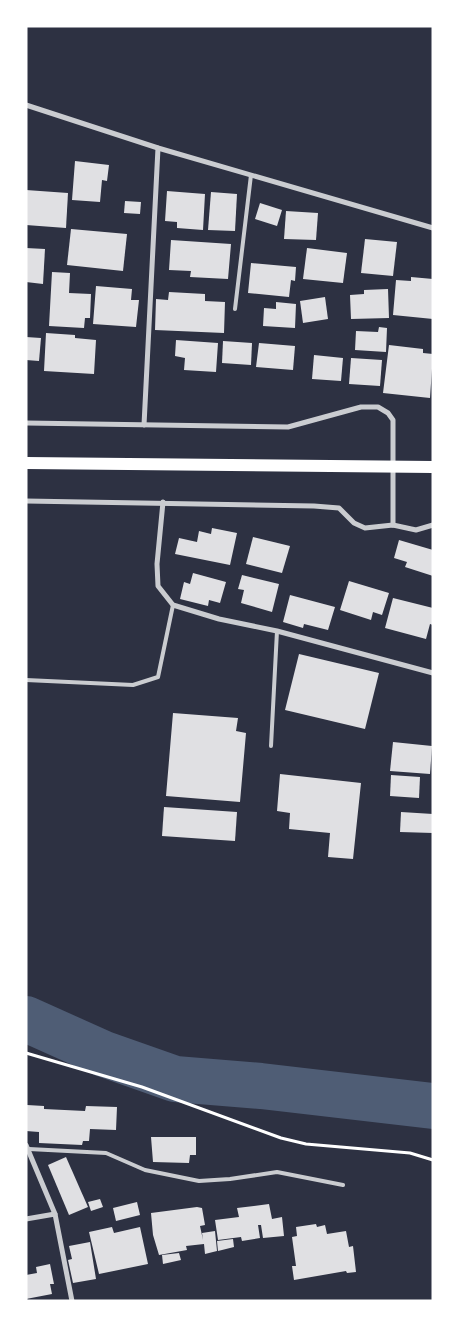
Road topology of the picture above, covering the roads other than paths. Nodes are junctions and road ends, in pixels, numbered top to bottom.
1 (26, 104) edge
2 (158, 148) junction
3 (250, 175) junction
4 (433, 228) edge
5 (235, 309) dead end
6 (26, 423) edge
7 (144, 425) junction
8 (26, 463) edge
9 (395, 467) junction
10 (433, 467) edge
11 (26, 501) edge
12 (163, 502) junction
13 (393, 525) junction
14 (433, 525) edge
15 (173, 606) junction
16 (278, 631) junction
17 (433, 673) edge
18 (26, 680) edge
19 (271, 746) dead end
20 (27, 1147) edge
21 (343, 1185) dead end
22 (55, 1214) junction
23 (26, 1219) edge
24 (72, 1301) edge

1 - 2 street
2 - 3 street
2 - 7 street
3 - 4 street
3 - 5 lane
6 - 7 street
7 - 9 street
8 - 9 main road
9 - 10 main road
9 - 13 street
11 - 12 street
12 - 13 street
12 - 15 street
13 - 14 street
15 - 16 street
15 - 18 lane
16 - 17 street
16 - 19 lane
20 - 21 lane
20 - 22 street
22 - 23 street
22 - 24 street

